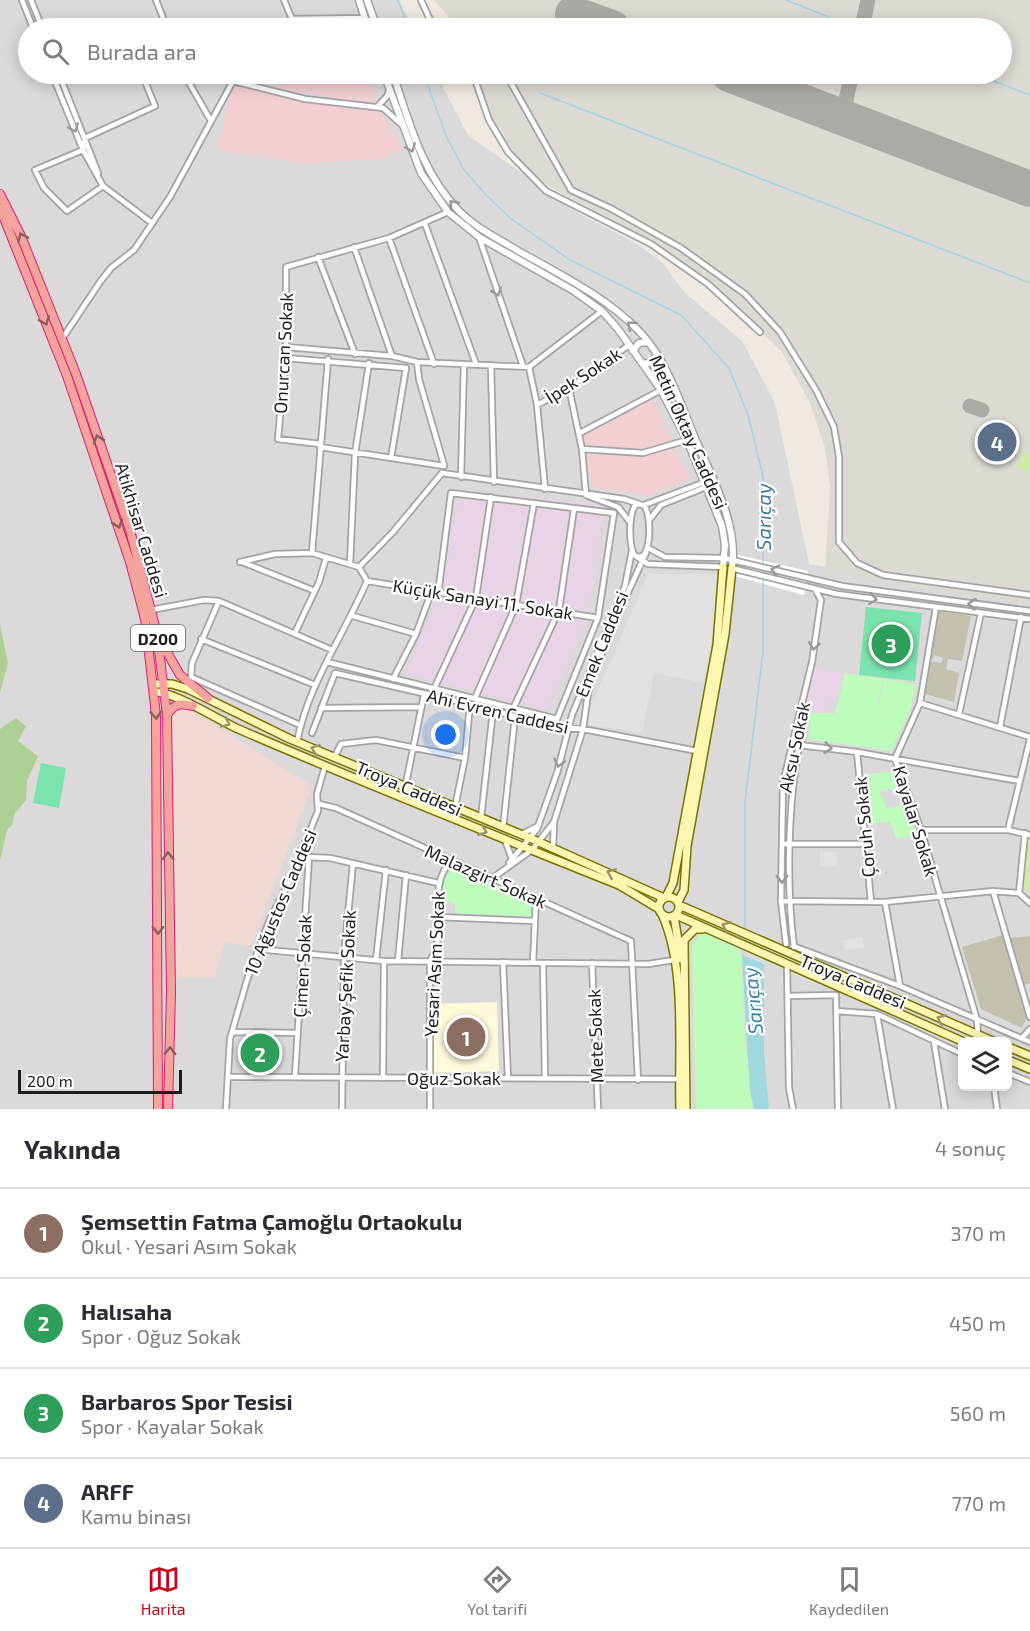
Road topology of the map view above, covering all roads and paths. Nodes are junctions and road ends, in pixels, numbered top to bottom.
1 (22, 0) edge
2 (31, 0) edge
3 (156, 0) edge
4 (284, 0) edge
5 (359, 0) edge
6 (367, 0) edge
7 (421, 0) edge
8 (373, 16) joint
9 (29, 18) edge
10 (38, 18) edge
11 (163, 18) edge
12 (292, 18) edge
13 (365, 18) joint
14 (429, 18) edge
15 (56, 84) edge
16 (63, 84) edge
17 (146, 84) edge
18 (190, 84) edge
19 (231, 84) edge
20 (245, 84) edge
21 (388, 84) edge
22 (397, 84) edge
23 (476, 84) edge
24 (512, 84) edge
25 (389, 88) junction
26 (378, 106) junction
27 (211, 121) junction
28 (402, 125) junction
29 (85, 138) junction
30 (83, 150) junction
31 (103, 186) junction
32 (0, 194) edge
33 (0, 208) edge
34 (448, 212) junction
35 (152, 223) junction
36 (425, 224) junction
37 (478, 237) junction
38 (389, 238) junction
39 (354, 247) junction
40 (318, 256) junction
41 (34, 268) junction
42 (26, 272) junction
43 (602, 311) junction
44 (760, 332) dead end
45 (62, 339) junction
46 (648, 342) junction
47 (286, 347) junction
48 (631, 348) junction
49 (355, 354) junction
50 (392, 356) junction
51 (657, 356) junction
52 (285, 358) junction
53 (328, 359) junction
54 (417, 362) junction
55 (369, 363) junction
56 (464, 363) junction
57 (434, 364) junction
58 (476, 364) junction
59 (643, 364) junction
60 (491, 365) junction
61 (523, 366) junction
62 (529, 367) junction
63 (569, 388) junction
64 (661, 390) junction
65 (537, 405) junction
66 (580, 433) junction
67 (687, 440) junction
68 (320, 445) junction
69 (582, 449) junction
70 (355, 454) junction
71 (391, 458) junction
72 (444, 465) junction
73 (442, 473) junction
74 (461, 477) junction
75 (494, 482) junction
76 (706, 485) junction
77 (545, 489) junction
78 (586, 495) junction
79 (491, 497) junction
80 (534, 503) junction
81 (641, 504) junction
82 (574, 509) junction
83 (648, 521) junction
84 (631, 524) junction
85 (647, 551) junction
86 (633, 552) junction
87 (312, 553) junction
88 (326, 558) junction
89 (724, 558) junction
90 (734, 560) junction
91 (643, 562) junction
92 (350, 564) junction
93 (359, 567) junction
94 (723, 567) junction
95 (733, 569) junction
96 (367, 582) junction
97 (815, 589) junction
98 (315, 591) junction
99 (431, 593) junction
100 (438, 594) junction
101 (1030, 595) edge
102 (476, 598) junction
103 (219, 601) junction
104 (516, 605) junction
105 (936, 607) junction
106 (151, 610) junction
107 (559, 610) junction
108 (1030, 611) edge
109 (981, 613) junction
110 (353, 616) junction
111 (1021, 617) junction
112 (598, 618) junction
113 (1030, 618) edge
114 (295, 633) junction
115 (157, 634) junction
116 (416, 634) junction
117 (201, 639) junction
118 (332, 650) junction
119 (327, 663) junction
120 (393, 679) junction
121 (315, 686) junction
122 (165, 687) junction
123 (154, 688) junction
124 (434, 689) junction
125 (424, 695) junction
126 (208, 698) junction
127 (475, 698) junction
128 (920, 703) junction
129 (470, 704) junction
130 (193, 706) junction
131 (421, 707) junction
132 (321, 708) junction
133 (513, 709) junction
134 (493, 711) junction
135 (959, 714) junction
136 (166, 715) junction
137 (515, 717) junction
138 (300, 725) junction
139 (1000, 727) junction
140 (568, 729) junction
141 (583, 729) junction
142 (312, 733) dead end
143 (1030, 738) edge
144 (297, 742) junction
145 (413, 747) junction
146 (697, 751) junction
147 (857, 752) junction
148 (335, 756) junction
149 (465, 758) junction
150 (896, 759) junction
151 (325, 766) junction
152 (1019, 782) junction
153 (405, 788) junction
154 (319, 804) junction
155 (455, 807) junction
156 (481, 818) junction
157 (554, 822) junction
158 (538, 826) junction
159 (503, 828) junction
160 (921, 830) junction
161 (1008, 830) junction
162 (1028, 834) edge
163 (521, 835) junction
164 (530, 838) junction
165 (505, 840) junction
166 (539, 843) junction
167 (782, 844) junction
168 (792, 844) junction
169 (867, 844) junction
170 (521, 846) junction
171 (553, 849) junction
172 (532, 850) junction
173 (302, 857) junction
174 (309, 857) junction
175 (512, 859) junction
176 (452, 860) junction
177 (353, 863) junction
178 (508, 865) junction
179 (386, 870) junction
180 (406, 875) junction
181 (494, 877) junction
182 (438, 883) junction
183 (993, 891) junction
184 (1019, 893) junction
185 (665, 897) junction
186 (939, 897) junction
187 (536, 898) junction
188 (782, 901) junction
189 (790, 902) junction
190 (871, 902) junction
191 (885, 903) junction
192 (1030, 903) edge
193 (679, 904) junction
194 (660, 912) junction
195 (675, 916) junction
196 (438, 917) junction
197 (535, 921) junction
198 (708, 931) junction
199 (794, 947) junction
200 (785, 948) junction
201 (257, 949) junction
202 (303, 952) junction
203 (344, 956) junction
204 (376, 960) junction
205 (674, 960) junction
206 (384, 961) junction
207 (398, 961) junction
208 (430, 961) junction
209 (502, 962) junction
210 (533, 963) junction
211 (543, 963) junction
212 (592, 963) junction
213 (631, 964) junction
214 (784, 964) junction
215 (684, 976) junction
216 (900, 986) junction
217 (788, 996) junction
218 (836, 1011) junction
219 (877, 1014) junction
220 (1030, 1017) edge
221 (978, 1020) junction
222 (1030, 1029) edge
223 (232, 1032) junction
224 (298, 1033) junction
225 (978, 1035) junction
226 (983, 1037) edge
227 (958, 1038) edge
228 (1022, 1038) junction
229 (934, 1042) junction
230 (1030, 1042) edge
231 (1012, 1049) edge
232 (958, 1052) edge
233 (1030, 1056) edge
234 (1012, 1061) edge
235 (1030, 1068) edge
236 (296, 1075) junction
237 (1012, 1075) edge
238 (340, 1076) junction
239 (229, 1077) junction
240 (597, 1077) junction
241 (383, 1078) junction
242 (508, 1078) junction
243 (545, 1078) junction
244 (429, 1079) junction
245 (678, 1079) junction
246 (639, 1080) junction
247 (1030, 1082) edge
248 (995, 1091) edge
249 (158, 1109) edge
250 (168, 1109) edge
251 (226, 1109) edge
252 (342, 1109) edge
253 (430, 1109) edge
254 (598, 1109) edge
255 (680, 1109) edge
256 (686, 1109) edge
257 (793, 1109) edge
258 (838, 1109) edge
259 (892, 1109) edge
260 (945, 1109) edge
261 (997, 1109) edge

1 - 9 street
2 - 10 street
3 - 11 street
4 - 12 street
5 - 13 street
6 - 8 street
7 - 14 street
8 - 13 street
15 -> 30 street
16 - 29 street
17 - 29 street
18 - 27 street
19 - 27 street
20 - 26 street
21 - 25 street, Metin Oktay Caddesi
46 -> 22 street, Metin Oktay Caddesi
23 - 44 street
24 - 101 street
25 - 26 street
25 - 28 street, Metin Oktay Caddesi
26 - 28 street
27 - 35 street
28 -> 34 street, Metin Oktay Caddesi
29 - 30 street
29 - 31 street
30 - 31 street
30 - 31 street
31 - 35 street
41 -> 32 highway, Atikhisar Caddesi / D200
33 - 42 highway, Atikhisar Caddesi / D200
34 - 36 street
34 - 37 street, Metin Oktay Caddesi
35 - 45 street
36 - 38 street
36 - 58 street
37 - 43 street, Metin Oktay Caddesi
37 -> 61 street
38 - 39 street
38 - 57 street
39 - 40 street
39 - 50 street
40 - 47 street, Onurcan Sokak
40 - 49 street
41 - 42 highway
41 - 45 highway, Atikhisar Caddesi / D200
42 -> 123 highway, Atikhisar Caddesi / D200
43 - 48 street, Metin Oktay Caddesi
43 - 62 street
106 -> 45 highway, Atikhisar Caddesi / D200
46 - 48 street
46 - 51 street, Metin Oktay Caddesi
47 - 49 street
47 - 52 street, Onurcan Sokak
48 - 59 street, Metin Oktay Caddesi
48 - 63 street, İpek Sokak
49 - 50 street
50 - 54 street
51 - 59 street
51 - 90 street, Metin Oktay Caddesi
52 - 53 street
52 - 68 street, Onurcan Sokak
53 - 55 street
53 - 68 street
54 - 57 street
54 - 72 street
55 - 70 street
55 - 71 street
56 - 57 street
56 - 58 street
56 - 74 street
58 - 60 street
59 - 64 street, Metin Oktay Caddesi
60 - 61 street
60 - 75 street
61 - 62 street
62 - 65 street
63 - 65 street, İpek Sokak
63 - 66 street
64 - 66 street
64 - 67 street, Metin Oktay Caddesi
65 - 77 street
66 - 69 street
67 - 69 street
67 - 76 street, Metin Oktay Caddesi
68 - 70 street
68 - 87 street
69 - 78 street
70 - 71 street
70 - 92 street
71 - 72 street
72 - 73 street
73 - 74 street
73 - 93 street
74 - 75 street
75 - 77 street
76 - 81 street
76 - 83 street
76 - 89 street, Metin Oktay Caddesi
77 - 78 street
78 - 81 street
78 - 84 street
79 - 80 street
79 - 100 street
79 - 102 street
80 - 82 street
80 - 104 street
81 - 83 street
81 - 84 street
82 - 107 street
82 - 112 street
83 - 85 street
84 - 86 street, Emek Caddesi
85 - 86 street
85 - 89 street
85 - 91 street
86 - 91 street
86 - 140 street, Emek Caddesi
87 - 88 street
87 - 98 street
88 - 92 street
88 - 98 street
89 - 90 street
89 - 94 street, Metin Oktay Caddesi
90 - 95 street, Metin Oktay Caddesi
108 -> 90 street
91 - 94 street
91 - 141 street
92 - 93 street
93 - 96 street
94 - 95 street
94 - 146 main road, Metin Oktay Caddesi
95 - 97 street
95 - 193 main road, Metin Oktay Caddesi
96 - 99 street, Küçük Sanayi 11. Sokak
96 - 110 street
97 -> 105 street
97 -> 167 street, Aksu Sokak
98 - 114 street
99 - 100 street, Küçük Sanayi 11. Sokak
99 - 116 street
100 - 102 street, Küçük Sanayi 11. Sokak
102 - 104 street, Küçük Sanayi 11. Sokak
102 - 124 street
103 - 106 street
103 - 114 street
103 - 117 street
104 - 107 street, Küçük Sanayi 11. Sokak
104 - 127 street
105 - 109 street
105 - 128 street, Kayalar Sokak
106 - 115 highway, Atikhisar Caddesi / D200
107 - 112 street, Küçük Sanayi 11. Sokak
107 - 133 street
109 - 111 street
109 - 135 street
110 - 116 street
110 - 118 street
111 - 113 street
111 - 139 street
112 - 133 street
114 - 118 street
115 - 122 highway, Atikhisar Caddesi / D200
115 - 126 highway
116 - 120 street
117 - 121 street
117 - 138 street
118 - 119 street
119 - 120 street
119 - 121 street
120 - 124 street
121 - 138 street
122 - 123 main road, Troya Caddesi
122 - 126 main road, Troya Caddesi
122 - 130 main road, Troya Caddesi
122 - 136 highway, Atikhisar Caddesi / D200
123 -> 249 highway, Atikhisar Caddesi / D200
124 - 127 street
125 - 129 street, Ahi Evren Caddesi
125 - 131 street
125 - 132 street, Ahi Evren Caddesi
126 - 144 main road, Troya Caddesi
127 - 133 street
128 - 135 street
128 - 150 street, Kayalar Sokak
129 - 134 street, Ahi Evren Caddesi
129 - 149 street
130 - 136 highway
130 -> 151 main road, Troya Caddesi
131 - 132 street
131 - 145 street
132 - 142 street
134 - 137 street, Ahi Evren Caddesi
134 - 156 street
135 - 139 street
250 -> 136 highway, Atikhisar Caddesi / D200
137 - 140 street, Ahi Evren Caddesi
137 - 159 street
138 - 144 street
139 - 143 street
140 - 141 street, Ahi Evren Caddesi
140 -> 158 street, Emek Caddesi
141 - 146 street, Ahi Evren Caddesi
141 - 157 street
143 - 152 street
148 -> 144 main road, Troya Caddesi
145 - 148 street
145 - 149 street
145 - 153 street
146 - 185 main road, Metin Oktay Caddesi
147 - 150 street
168 -> 147 street, Aksu Sokak
147 - 169 street, Çoruh Sokak
148 - 153 main road, Troya Caddesi
149 - 155 street
150 - 152 street
150 - 160 street, Kayalar Sokak
151 - 154 street, 10 Ağustos Caddesi
151 -> 165 main road, Troya Caddesi
152 - 161 street
153 - 155 main road, Troya Caddesi
154 - 173 street, 10 Ağustos Caddesi
154 - 176 street, Malazgirt Sokak
155 - 156 main road, Troya Caddesi
156 - 159 main road, Troya Caddesi
157 - 166 street
157 - 171 street
158 - 163 street
158 - 164 street, Emek Caddesi
159 - 163 main road, Troya Caddesi
160 - 161 street
160 - 186 street, Kayalar Sokak
161 - 162 street
162 - 184 street
163 - 164 main road, Troya Caddesi
164 - 166 main road, Troya Caddesi
164 - 170 street, Emek Caddesi
165 - 170 main road, Troya Caddesi
165 - 175 street
166 - 171 main road, Troya Caddesi
166 - 172 street
167 - 168 street
167 -> 188 street, Aksu Sokak
168 - 169 street
168 - 189 street, Aksu Sokak
169 - 190 street, Çoruh Sokak
170 - 172 main road, Troya Caddesi
170 - 175 street, Emek Caddesi
185 -> 171 main road, Troya Caddesi
172 - 178 street
172 - 194 main road, Troya Caddesi
173 - 174 street
173 - 201 street, 10 Ağustos Caddesi
174 - 177 street
174 - 202 street, Çimen Sokak
175 - 178 street, Emek Caddesi
176 - 181 street, Malazgirt Sokak
176 - 182 street, Yesari Asım Sokak
177 - 179 street
177 - 203 street, Yarbay Şefik Sokak
178 - 181 street
179 - 180 street
179 - 204 street
180 - 182 street
180 - 207 street
181 - 187 street, Malazgirt Sokak
182 - 196 street, Yesari Asım Sokak
183 - 184 street
183 - 186 street
183 - 220 street
184 - 192 street
185 - 193 main road, Troya Caddesi
185 - 194 main road, Metin Oktay Caddesi
186 - 191 street
186 - 221 street, Kayalar Sokak
187 - 197 street
187 - 213 street, Malazgirt Sokak
188 - 189 street
188 - 200 street, Aksu Sokak
189 - 190 street
189 - 199 street, Aksu Sokak
190 - 191 street
191 - 216 street, Çoruh Sokak
193 - 195 main road, Metin Oktay Caddesi
200 -> 193 main road, Troya Caddesi
194 - 195 main road, Troya Caddesi
194 - 205 main road
195 - 198 main road, Troya Caddesi
195 - 215 main road
196 - 197 street
196 - 208 street, Yesari Asım Sokak
197 - 210 street
198 - 214 main road, Troya Caddesi
198 - 215 main road
199 - 200 street
199 - 216 street
225 -> 200 main road, Troya Caddesi
201 - 202 street
201 - 223 street, 10 Ağustos Caddesi
202 - 203 street
202 - 224 street, Çimen Sokak
203 - 204 street
203 - 238 street, Yarbay Şefik Sokak
204 - 206 street
205 - 213 street
205 - 245 main road
206 - 207 street
206 - 241 street
207 - 208 street
208 - 209 street
208 - 244 street, Yesari Asım Sokak
209 - 210 street
209 - 242 street
210 - 211 street
211 - 212 street
211 - 243 street
212 - 213 street
212 - 240 street, Mete Sokak
213 - 246 street
214 - 217 street
214 - 227 main road, Troya Caddesi
215 - 256 main road
216 - 221 street
217 - 218 street
217 - 257 street
218 - 219 street
218 - 258 street
219 - 229 street
219 - 259 street
221 - 225 street, Kayalar Sokak
221 - 228 street
222 - 228 street
223 - 224 street
223 - 239 street, 10 Ağustos Caddesi
224 - 236 street, Çimen Sokak
225 - 226 main road, Troya Caddesi
228 - 230 street
229 - 232 street
229 - 260 street
231 - 233 main road
234 - 235 main road
236 - 238 street, Oğuz Sokak
236 - 239 street, Oğuz Sokak
237 - 247 street
238 - 241 street, Oğuz Sokak
238 - 252 street, Yarbay Şefik Sokak
239 - 251 street, 10 Ağustos Caddesi
240 - 243 street, Oğuz Sokak
240 - 246 street, Oğuz Sokak
240 - 254 street, Mete Sokak
241 - 244 street, Oğuz Sokak
242 - 243 street, Oğuz Sokak
242 - 244 street, Oğuz Sokak
244 - 253 street, Yesari Asım Sokak
245 - 246 street, Oğuz Sokak
245 - 255 main road
248 - 261 street

